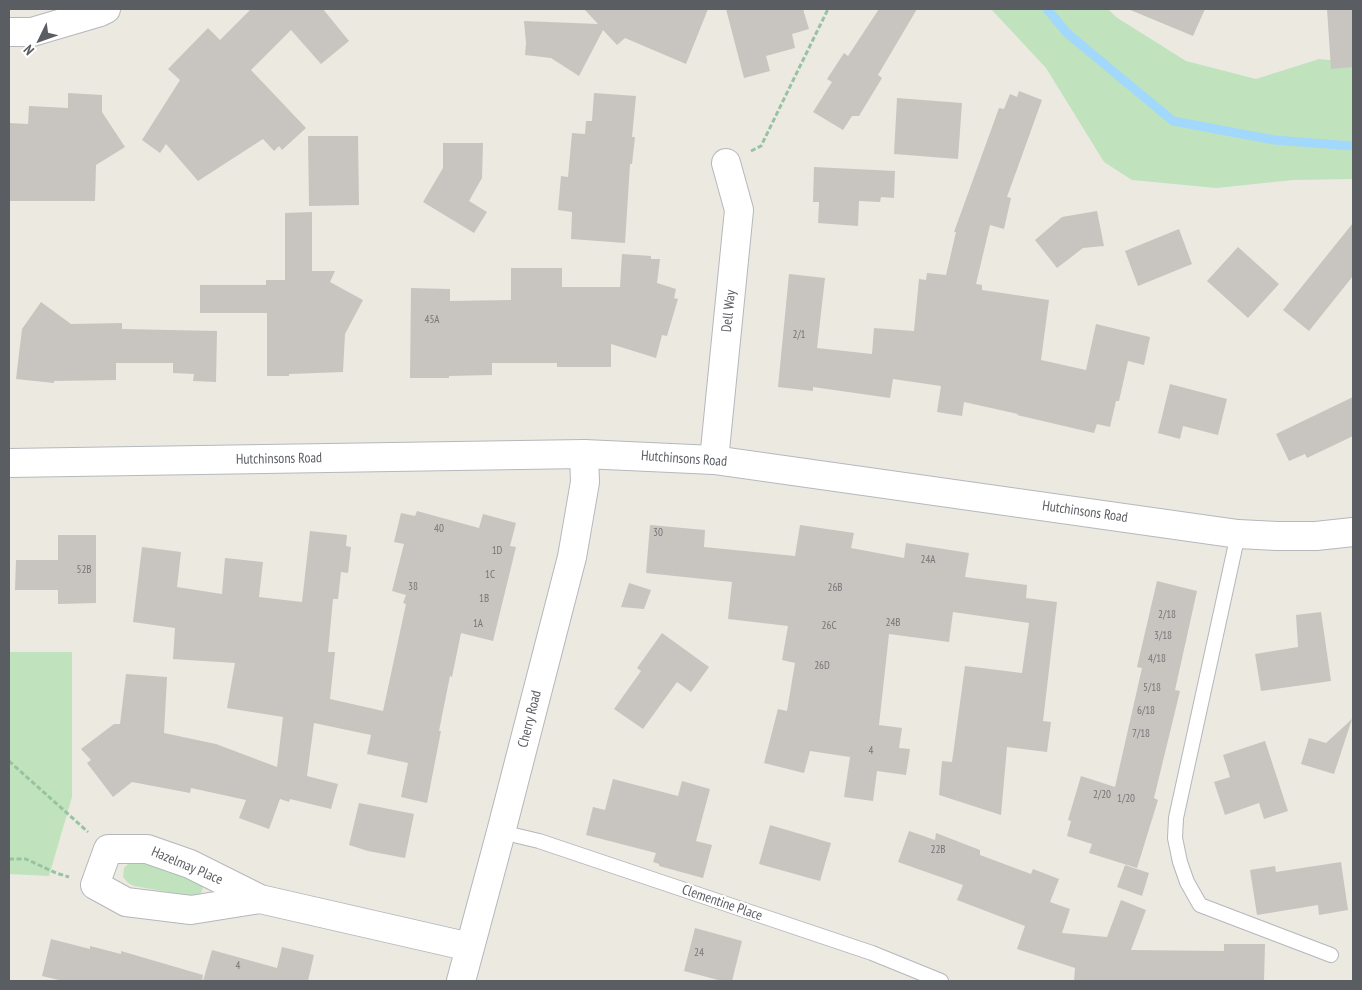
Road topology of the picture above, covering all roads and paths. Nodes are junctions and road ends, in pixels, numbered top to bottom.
1 (106, 9) edge
2 (828, 9) edge
3 (9, 32) edge
4 (726, 163) joint
5 (584, 454) junction
6 (714, 460) junction
7 (9, 464) edge
8 (1353, 532) edge
9 (1238, 534) junction
10 (9, 761) edge
11 (501, 832) junction
12 (108, 850) junction
13 (9, 859) edge
14 (95, 885) junction
15 (260, 899) junction
16 (470, 947) junction
17 (1331, 955) dead end
18 (460, 981) edge
19 (941, 981) edge

1 - 3 street
2 - 4 path
4 - 6 street, Dell Way
5 - 6 street, Hutchinsons Road
5 - 7 street, Hutchinsons Road
5 - 11 street, Cherry Road
6 - 9 street, Hutchinsons Road
8 - 9 street, Hutchinsons Road
9 - 17 lane
10 - 12 path
11 - 16 street, Cherry Road
11 - 19 lane, Clementine Place
12 - 14 street
12 - 15 street, Hazelmay Place
13 - 14 path
14 - 15 street, Hazelmay Place
15 - 16 street, Hazelmay Place
16 - 18 street, Cherry Road

